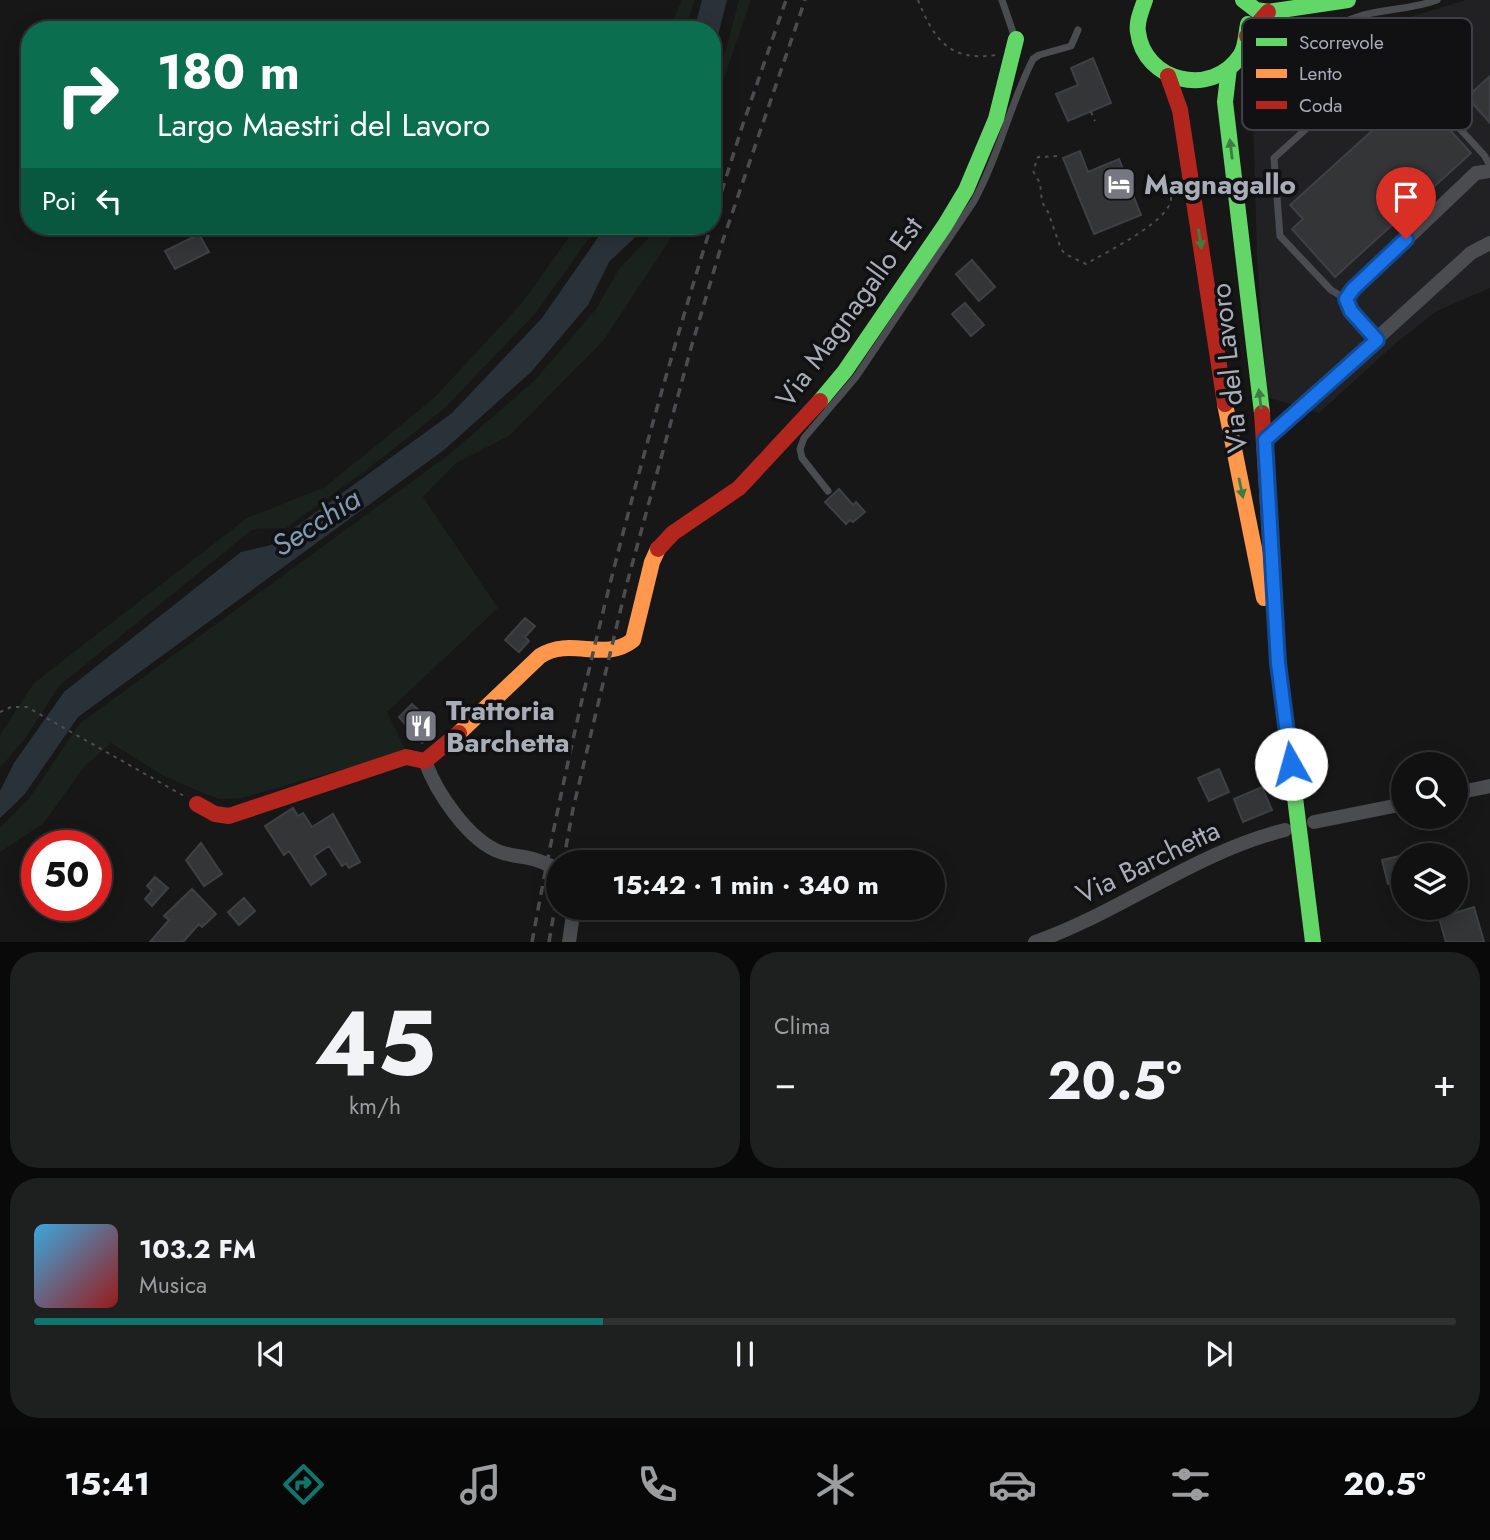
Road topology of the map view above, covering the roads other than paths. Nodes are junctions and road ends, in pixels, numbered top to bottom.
1 (1002, 0) edge
2 (1145, 0) edge
3 (1242, 0) edge
4 (1348, 0) edge
5 (1437, 0) edge
6 (1268, 12) junction
7 (1247, 18) edge
8 (1263, 18) edge
9 (1354, 18) edge
10 (1078, 30) dead end
11 (1014, 46) joint
12 (1242, 46) edge
13 (1234, 62) junction
14 (1242, 65) edge
15 (1168, 76) junction
16 (1305, 130) edge
17 (1461, 130) edge
18 (1490, 165) edge
19 (1490, 171) edge
20 (1490, 243) edge
21 (1346, 299) junction
22 (1377, 340) junction
23 (1265, 440) junction
24 (828, 491) dead end
25 (1278, 663) junction
26 (425, 761) junction
27 (1490, 786) edge
28 (1468, 791) edge
29 (197, 804) road end
30 (1391, 807) edge
31 (1314, 822) dead end
32 (1285, 830) dead end
33 (546, 864) edge
34 (572, 920) edge
35 (569, 942) edge
36 (1035, 942) edge
37 (1313, 942) edge

1 - 11 lane
2 - 15 main road, Via del Lavoro
3 - 6 main road
3 - 7 main road, Via del Lavoro
4 - 6 main road
5 - 9 lane
6 - 8 main road
10 - 24 lane
11 - 26 main road, Via Magnagallo Est
12 - 13 main road, Via del Lavoro
13 - 14 lane
13 - 15 main road
23 -> 13 main road, Via del Lavoro
15 -> 25 main road, Via del Lavoro
16 - 21 lane
17 - 18 lane
19 - 21 street
20 - 22 street
21 - 22 street
22 - 23 street
23 - 25 main road, Via del Lavoro
25 - 37 main road, Via del Lavoro
26 - 29 main road
26 - 33 street
27 - 28 street
30 - 31 street
32 - 36 street, Via Barchetta
34 - 35 street

